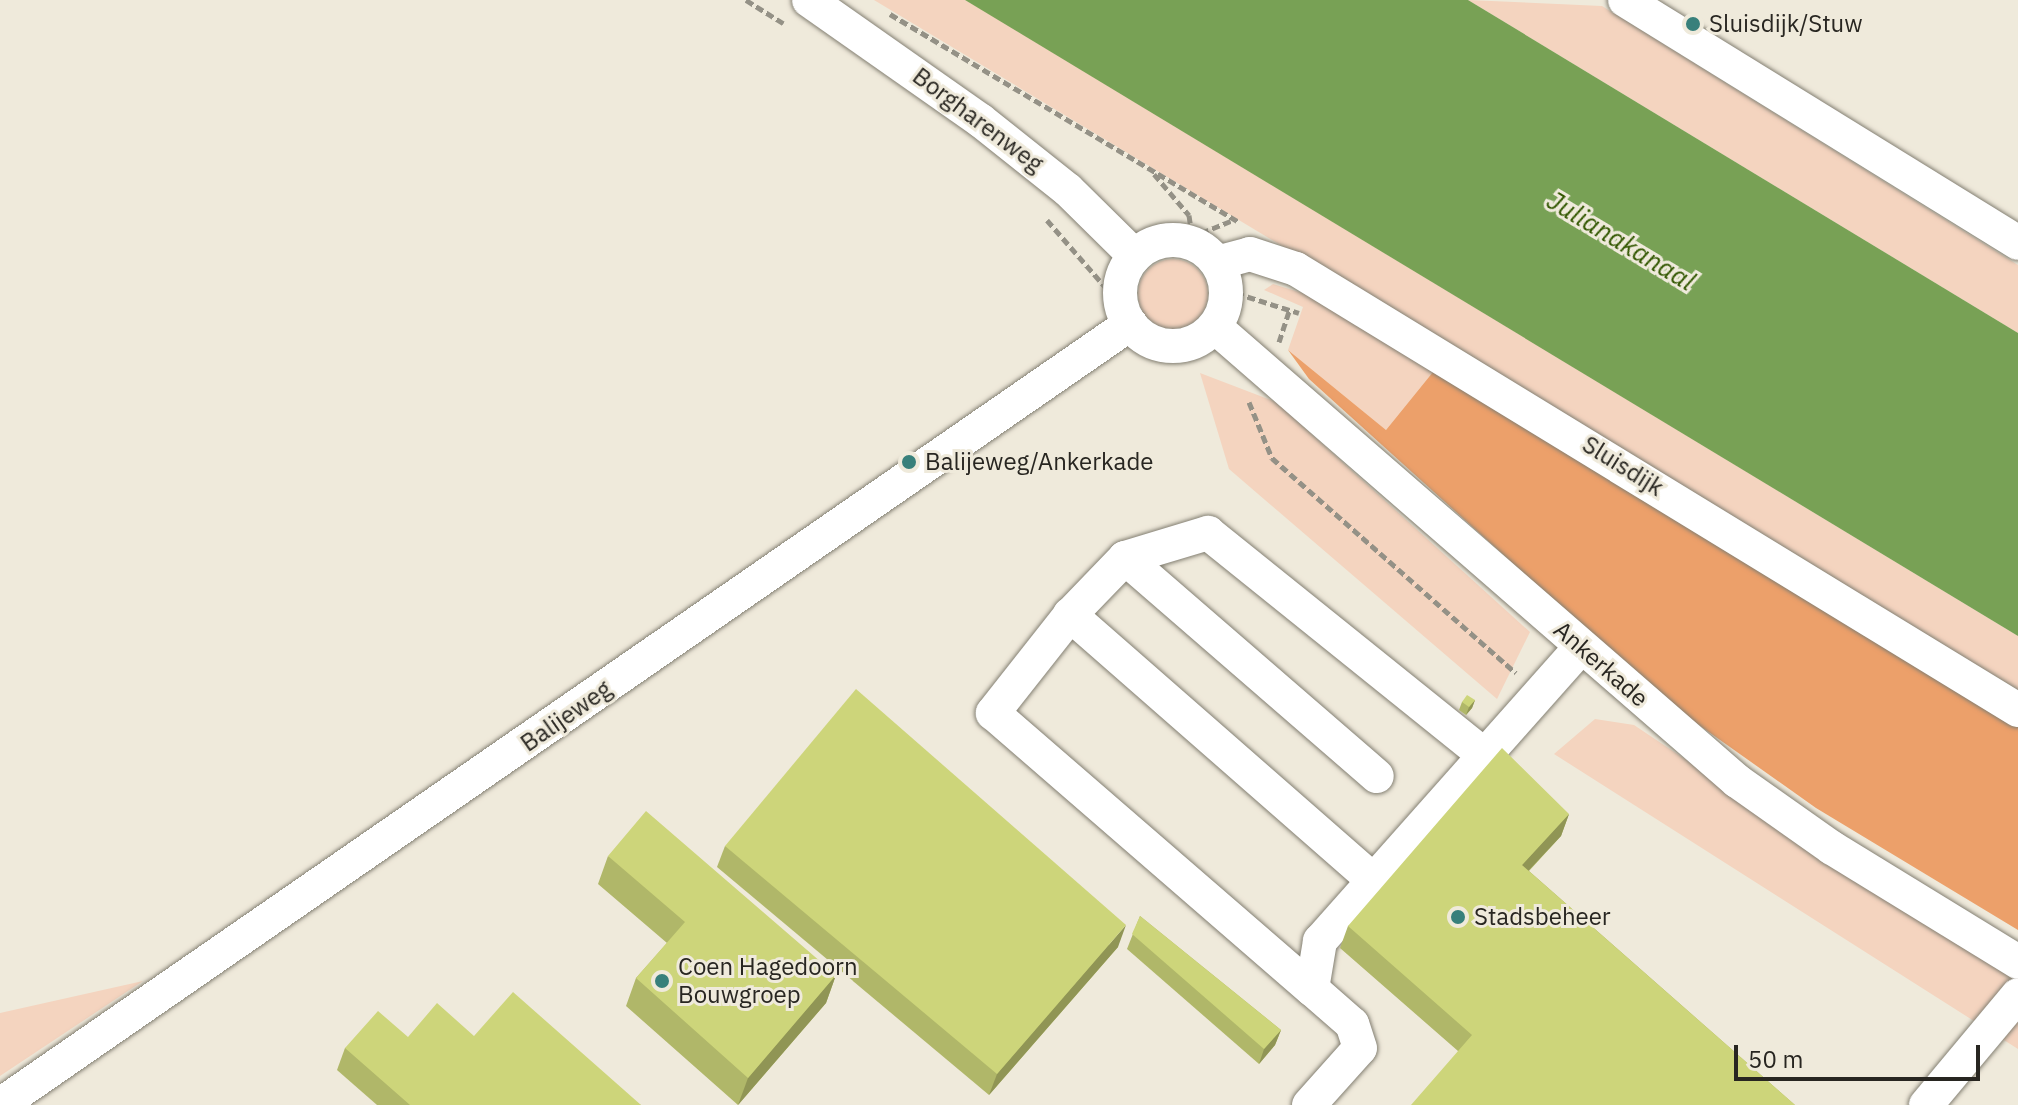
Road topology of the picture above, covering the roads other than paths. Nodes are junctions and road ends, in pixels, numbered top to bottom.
1 (809, 0) edge
2 (1625, 0) edge
3 (2018, 243) edge
4 (1135, 256) junction
5 (1224, 274) junction
6 (1125, 313) junction
7 (1215, 327) junction
8 (1125, 558) junction
9 (1070, 615) junction
10 (1581, 647) junction
11 (2018, 710) edge
12 (1484, 755) junction
13 (1377, 776) dead end
14 (1373, 880) junction
15 (2018, 962) edge
16 (1312, 989) junction
17 (2018, 995) edge
18 (0, 1105) edge
19 (1309, 1105) edge
20 (1926, 1105) edge

1 - 4 street, Borgharenweg
2 - 3 street
4 - 5 street
4 - 6 street
5 - 7 street
5 - 11 street, Sluisdijk
6 - 7 street
6 - 18 street, Balijeweg
7 - 10 street, Ankerkade
8 - 9 street
8 - 12 street
8 - 13 street
9 - 14 street
9 - 16 street
10 - 12 street
10 - 15 street, Ankerkade
12 - 14 street
14 - 16 street
16 - 19 street
17 - 20 street

